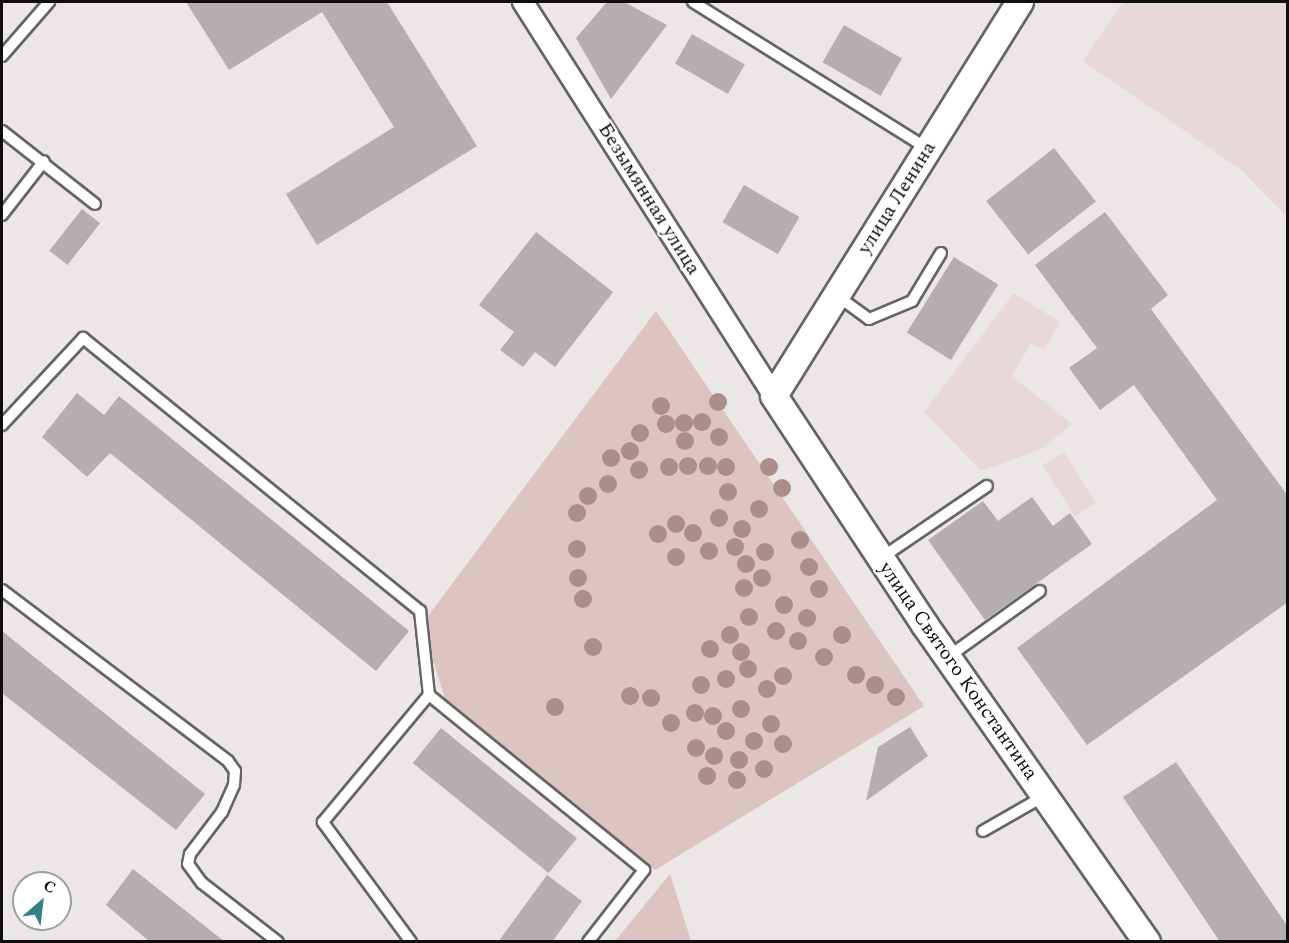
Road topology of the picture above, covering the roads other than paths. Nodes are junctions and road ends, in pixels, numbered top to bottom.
1 (48, 2) edge
2 (523, 2) edge
3 (693, 2) edge
4 (1020, 2) edge
5 (2, 56) edge
6 (2, 131) edge
7 (928, 149) junction
8 (44, 161) junction
9 (95, 204) dead end
10 (2, 215) edge
11 (941, 252) dead end
12 (836, 295) junction
13 (774, 396) junction
14 (2, 425) edge
15 (987, 486) dead end
16 (881, 559) junction
17 (2, 590) edge
18 (1040, 591) dead end
19 (948, 657) junction
20 (429, 695) junction
21 (1044, 796) junction
22 (983, 831) dead end
23 (278, 942) edge
24 (411, 942) edge
25 (588, 942) edge
26 (1147, 942) edge

1 - 5 lane
2 - 13 street, Безымянная улица
3 - 7 lane
4 - 7 street, улица Ленина
6 - 8 lane
7 - 12 street, улица Ленина
8 - 9 lane
8 - 10 lane
11 - 12 lane
12 - 13 street, улица Ленина
13 - 16 street, улица Святого Константина
14 - 20 lane
15 - 16 lane
16 - 19 street, улица Святого Константина
17 - 23 lane
18 - 19 lane
19 - 21 street, улица Святого Константина
20 - 24 lane
20 - 25 lane
21 - 22 lane
21 - 26 street, улица Святого Константина

